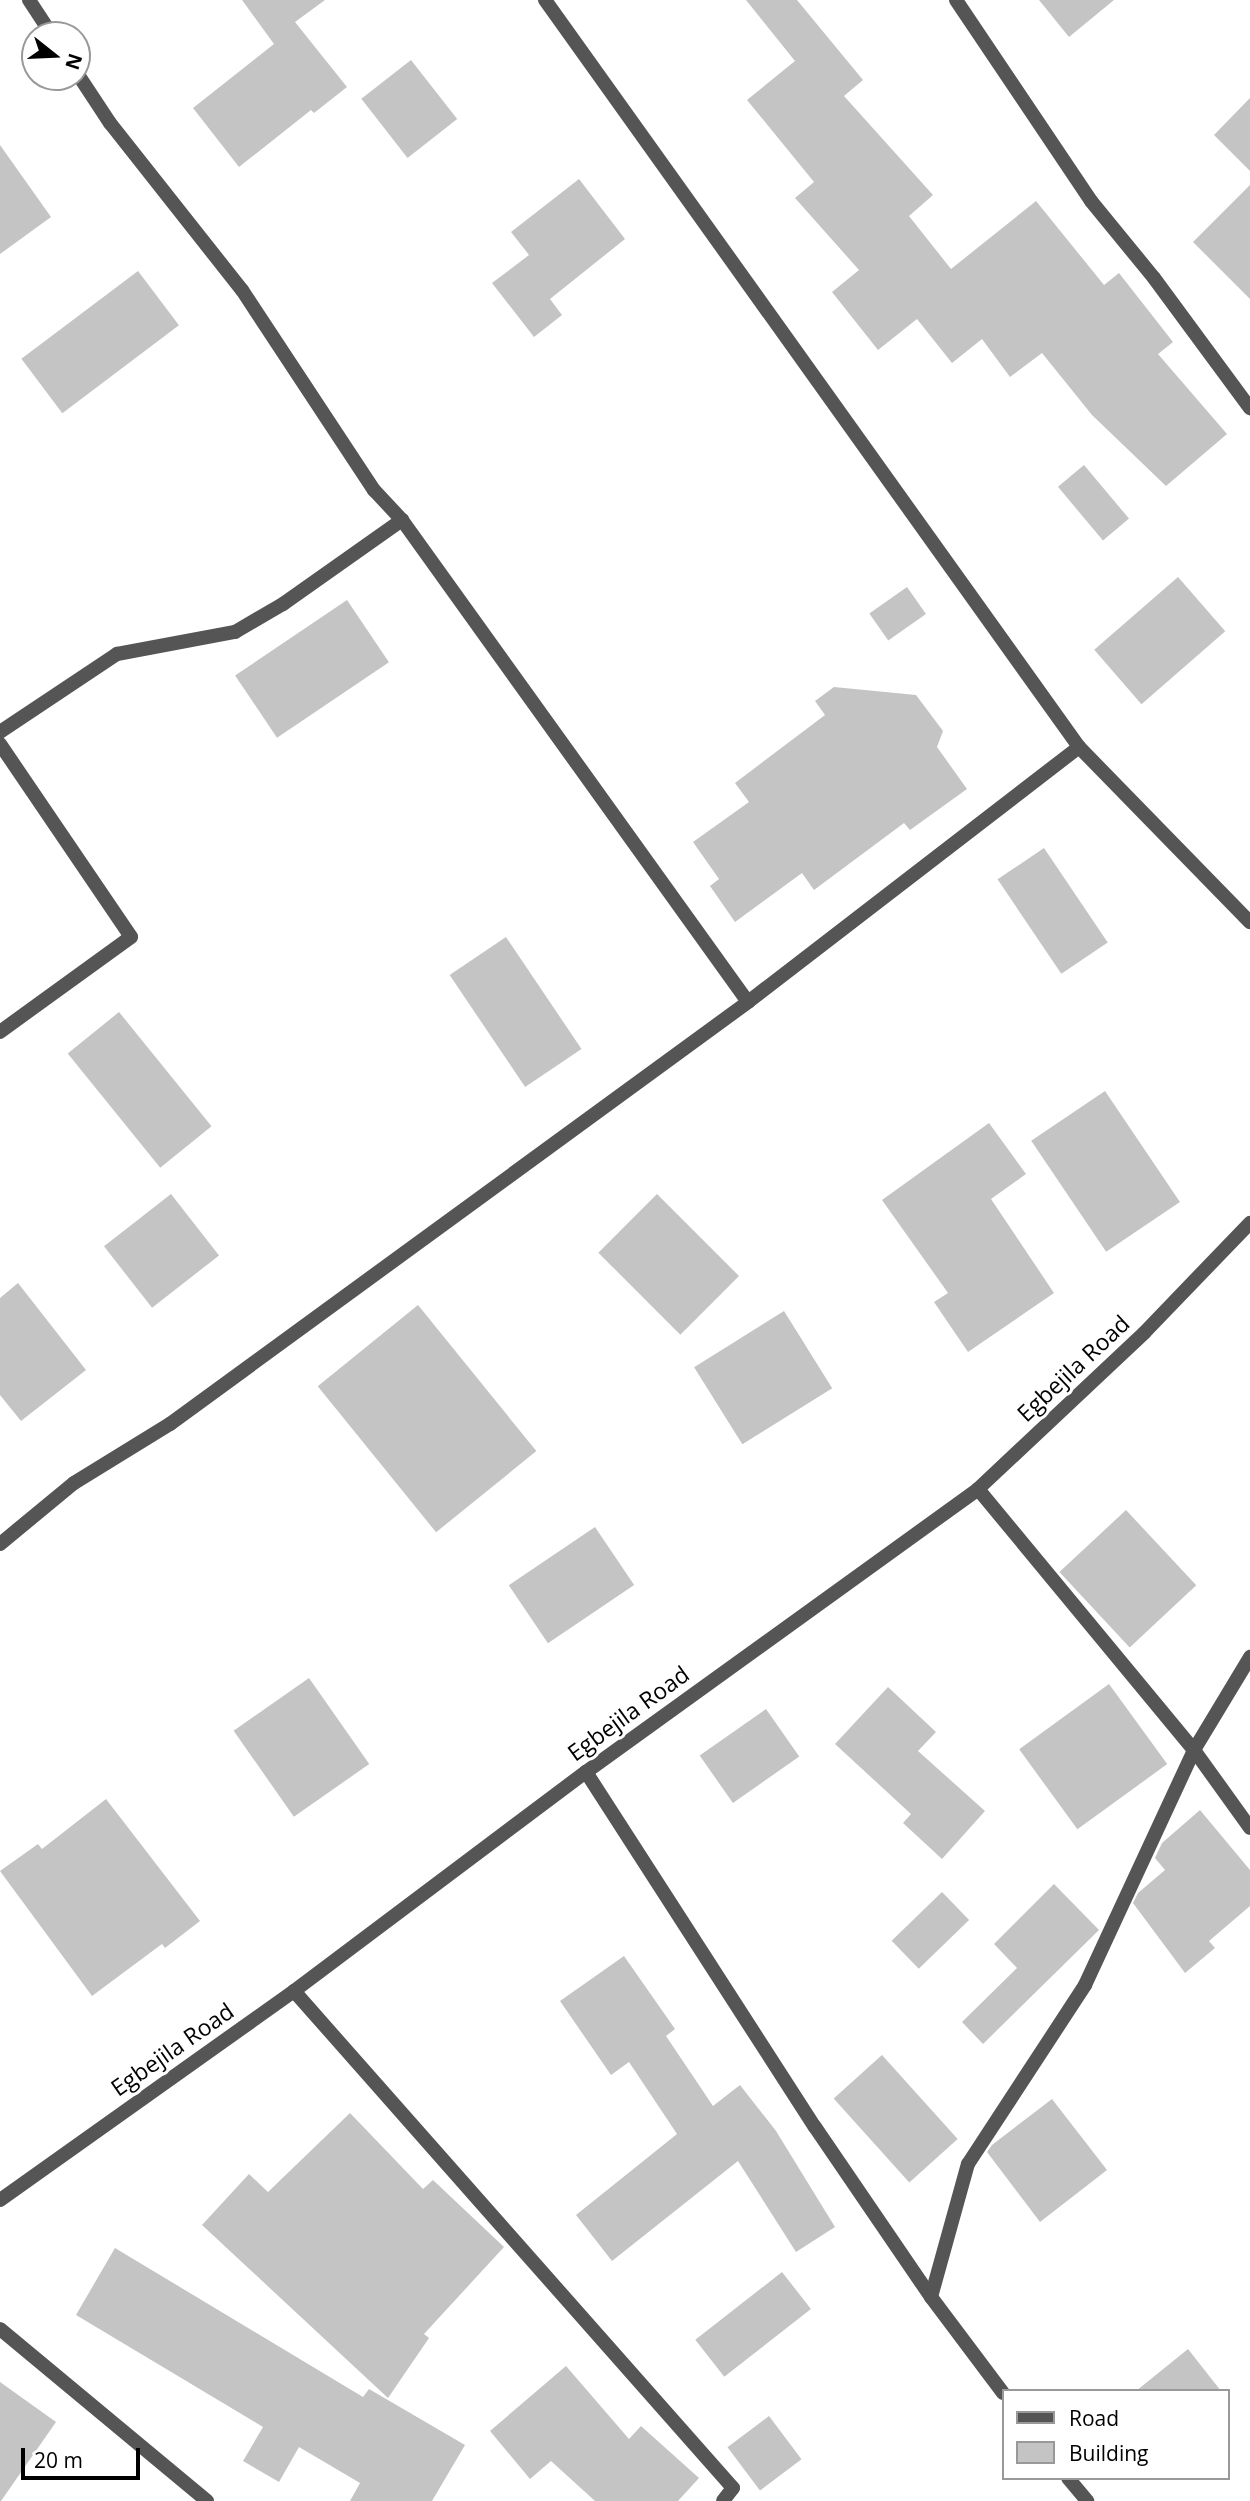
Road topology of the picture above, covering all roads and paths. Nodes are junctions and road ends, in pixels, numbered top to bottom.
1 (29, 0) edge
2 (545, 0) edge
3 (956, 0) edge
4 (43, 21) edge
5 (89, 91) edge
6 (1250, 408) edge
7 (402, 520) junction
8 (0, 732) edge
9 (0, 744) edge
10 (1079, 747) junction
11 (1250, 922) edge
12 (748, 1002) junction
13 (0, 1032) edge
14 (1250, 1223) edge
15 (978, 1489) junction
16 (0, 1544) edge
17 (1250, 1657) edge
18 (1195, 1750) junction
19 (586, 1772) junction
20 (1250, 1828) edge
21 (294, 1991) junction
22 (0, 2200) edge
23 (931, 2297) junction
24 (0, 2329) edge
25 (1002, 2392) edge
26 (1070, 2480) edge
27 (207, 2501) edge
28 (723, 2501) edge
29 (1087, 2501) edge

1 - 4 street
2 - 10 street
3 - 6 street
5 - 7 street
7 - 8 street
7 - 12 street
9 - 13 street
10 - 11 street
10 - 12 street
12 - 16 street
14 - 15 street, Egbejila Road
15 - 18 street
15 - 19 street, Egbejila Road
17 - 18 street
18 - 20 street
18 - 23 street
19 - 21 street, Egbejila Road
19 - 23 street
21 - 22 street, Egbejila Road
21 - 28 street
23 - 25 street
24 - 27 street
26 - 29 street

